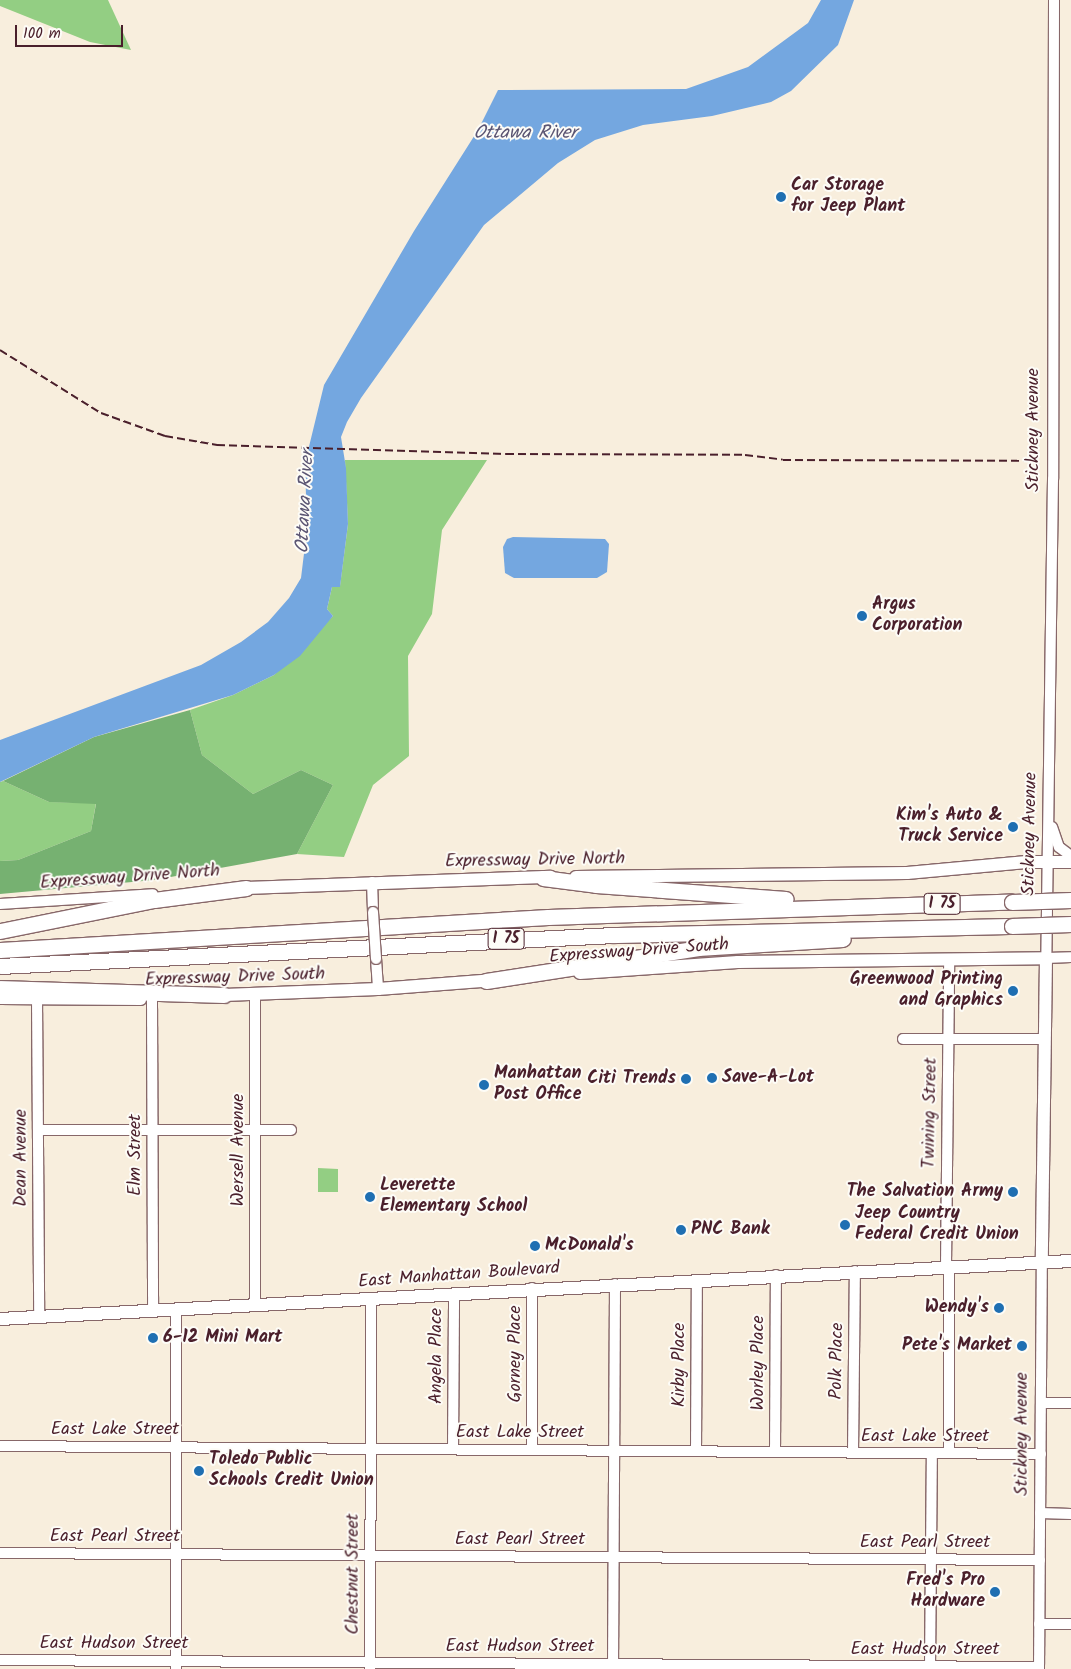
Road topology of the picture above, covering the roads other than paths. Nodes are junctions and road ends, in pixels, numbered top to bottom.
1 (1054, 0) edge
2 (1049, 812) junction
3 (1071, 856) edge
4 (1071, 862) edge
5 (1048, 863) junction
6 (543, 878) junction
7 (372, 882) junction
8 (246, 888) junction
9 (1071, 900) edge
10 (0, 904) edge
11 (872, 906) junction
12 (1071, 924) edge
13 (1012, 926) junction
14 (0, 932) edge
15 (0, 950) edge
16 (1071, 957) edge
17 (1046, 958) junction
18 (949, 960) junction
19 (0, 966) edge
20 (486, 980) junction
21 (0, 988) edge
22 (378, 989) junction
23 (254, 994) junction
24 (224, 995) junction
25 (0, 999) edge
26 (36, 999) junction
27 (152, 1000) junction
28 (903, 1039) dead end
29 (948, 1039) junction
30 (1045, 1039) junction
31 (38, 1130) junction
32 (255, 1130) junction
33 (291, 1130) dead end
34 (153, 1131) junction
35 (1042, 1261) junction
36 (1071, 1261) edge
37 (948, 1266) junction
38 (856, 1271) junction
39 (776, 1275) junction
40 (697, 1280) junction
41 (615, 1284) junction
42 (532, 1288) junction
43 (454, 1294) junction
44 (371, 1300) junction
45 (255, 1306) junction
46 (176, 1310) junction
47 (153, 1311) junction
48 (39, 1317) junction
49 (0, 1319) edge
50 (1041, 1403) junction
51 (1071, 1403) edge
52 (0, 1446) edge
53 (176, 1447) junction
54 (371, 1448) junction
55 (453, 1449) junction
56 (532, 1450) junction
57 (614, 1450) junction
58 (696, 1451) junction
59 (775, 1452) junction
60 (853, 1452) junction
61 (932, 1453) junction
62 (949, 1453) junction
63 (1041, 1454) junction
64 (1040, 1513) junction
65 (1071, 1514) edge
66 (0, 1553) edge
67 (176, 1554) junction
68 (370, 1555) junction
69 (614, 1558) junction
70 (931, 1560) junction
71 (1040, 1560) junction
72 (1039, 1624) junction
73 (1071, 1624) edge
74 (0, 1660) edge
75 (176, 1665) edge
76 (370, 1665) edge
77 (613, 1666) edge
78 (930, 1668) edge
79 (1039, 1668) edge

1 - 2 street, Stickney Avenue
2 - 3 street
2 - 5 street, Stickney Avenue
4 - 5 main road, Expressway Drive North
5 - 6 main road, Expressway Drive North
5 - 17 street, Stickney Avenue
6 - 7 main road, Expressway Drive North
6 - 11 highway
7 - 8 main road, Expressway Drive North
7 - 22 street, bridge
8 - 10 street, Expressway Drive North
8 - 14 highway
9 - 11 highway, I 75, bridge
11 - 15 highway, I 75
12 - 13 highway, I 75, bridge
13 - 19 highway, I 75
13 - 20 highway
16 - 17 street, Expressway Drive South
17 - 18 main road, Expressway Drive South
17 - 30 main road, Stickney Avenue
18 - 20 main road, Expressway Drive South
18 - 29 street, Twining Street
20 - 22 main road, Expressway Drive South
21 - 24 highway
22 - 23 main road, Expressway Drive South
23 - 24 main road, Expressway Drive South
23 - 32 street, Wersell Avenue
24 - 27 street, Expressway Drive South
25 - 26 street, Expressway Drive South
26 - 27 street, Expressway Drive South
26 - 31 street, Dean Avenue
27 - 34 street, Elm Street
28 - 29 street
29 - 30 street
29 - 37 street, Twining Street
30 - 35 main road, Stickney Avenue
31 - 34 street
31 - 48 street, Dean Avenue
32 - 33 street
32 - 34 street
32 - 45 street, Wersell Avenue
34 - 47 street, Elm Street
35 - 36 main road, East Manhattan Boulevard
35 - 37 main road, East Manhattan Boulevard
35 - 50 street, Stickney Avenue
37 - 38 main road, East Manhattan Boulevard
37 - 62 street, Twining Street
38 - 39 main road, East Manhattan Boulevard
38 - 60 street, Polk Place
39 - 40 main road, East Manhattan Boulevard
39 - 59 street, Worley Place
40 - 41 main road, East Manhattan Boulevard
40 - 58 street, Kirby Place
41 - 42 main road, East Manhattan Boulevard
41 - 57 street
42 - 43 main road, East Manhattan Boulevard
42 - 56 street, Gorney Place
43 - 44 main road, East Manhattan Boulevard
43 - 55 street, Angela Place
44 - 45 main road, East Manhattan Boulevard
44 - 54 street, Chestnut Street
45 - 46 main road, East Manhattan Boulevard
46 - 47 main road, East Manhattan Boulevard
46 - 53 street
47 - 48 main road, East Manhattan Boulevard
48 - 49 main road, East Manhattan Boulevard
50 - 51 street
50 - 63 street, Stickney Avenue
52 - 53 street, East Lake Street
53 - 54 street, East Lake Street
53 - 67 street
54 - 55 street, East Lake Street
54 - 68 street, Chestnut Street
55 - 56 street, East Lake Street
56 - 57 street, East Lake Street
57 - 58 street, East Lake Street
57 - 69 street
58 - 59 street, East Lake Street
59 - 60 street, East Lake Street
60 - 61 street, East Lake Street
61 - 62 street, East Lake Street
61 - 70 street
62 - 63 street, East Lake Street
63 - 64 street, Stickney Avenue
64 - 65 street
64 - 71 street, Stickney Avenue
66 - 67 street, East Pearl Street
67 - 68 street, East Pearl Street
67 - 75 street
68 - 69 street, East Pearl Street
68 - 76 street, Chestnut Street
69 - 70 street, East Pearl Street
69 - 77 street
70 - 71 street, East Pearl Street
70 - 78 street
71 - 72 street, Stickney Avenue
72 - 73 street
72 - 79 street, Stickney Avenue
74 - 75 street, East Hudson Street
75 - 76 street, East Hudson Street
76 - 77 street, East Hudson Street
77 - 78 street, East Hudson Street
78 - 79 street, East Hudson Street

